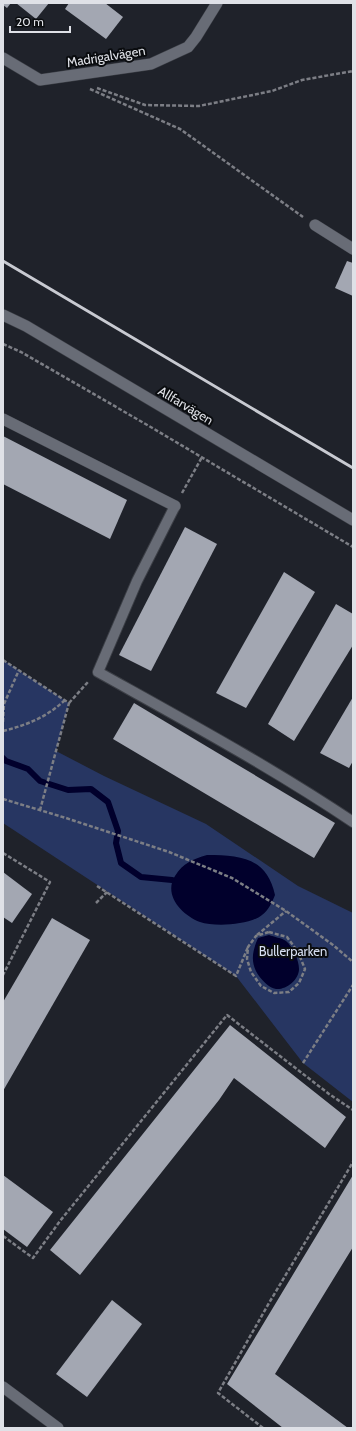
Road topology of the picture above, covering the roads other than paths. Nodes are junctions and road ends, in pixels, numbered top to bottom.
1 (217, 3) edge
2 (3, 58) edge
3 (315, 225) road end
4 (353, 249) edge
5 (3, 315) edge
6 (3, 419) edge
7 (175, 506) joint
8 (353, 520) edge
9 (353, 822) edge
10 (3, 1387) edge
11 (58, 1428) edge

1 - 2 street, Madrigalvägen
3 - 4 street
5 - 8 street, Allfarvägen
6 - 7 street
7 - 9 lane
10 - 11 street

